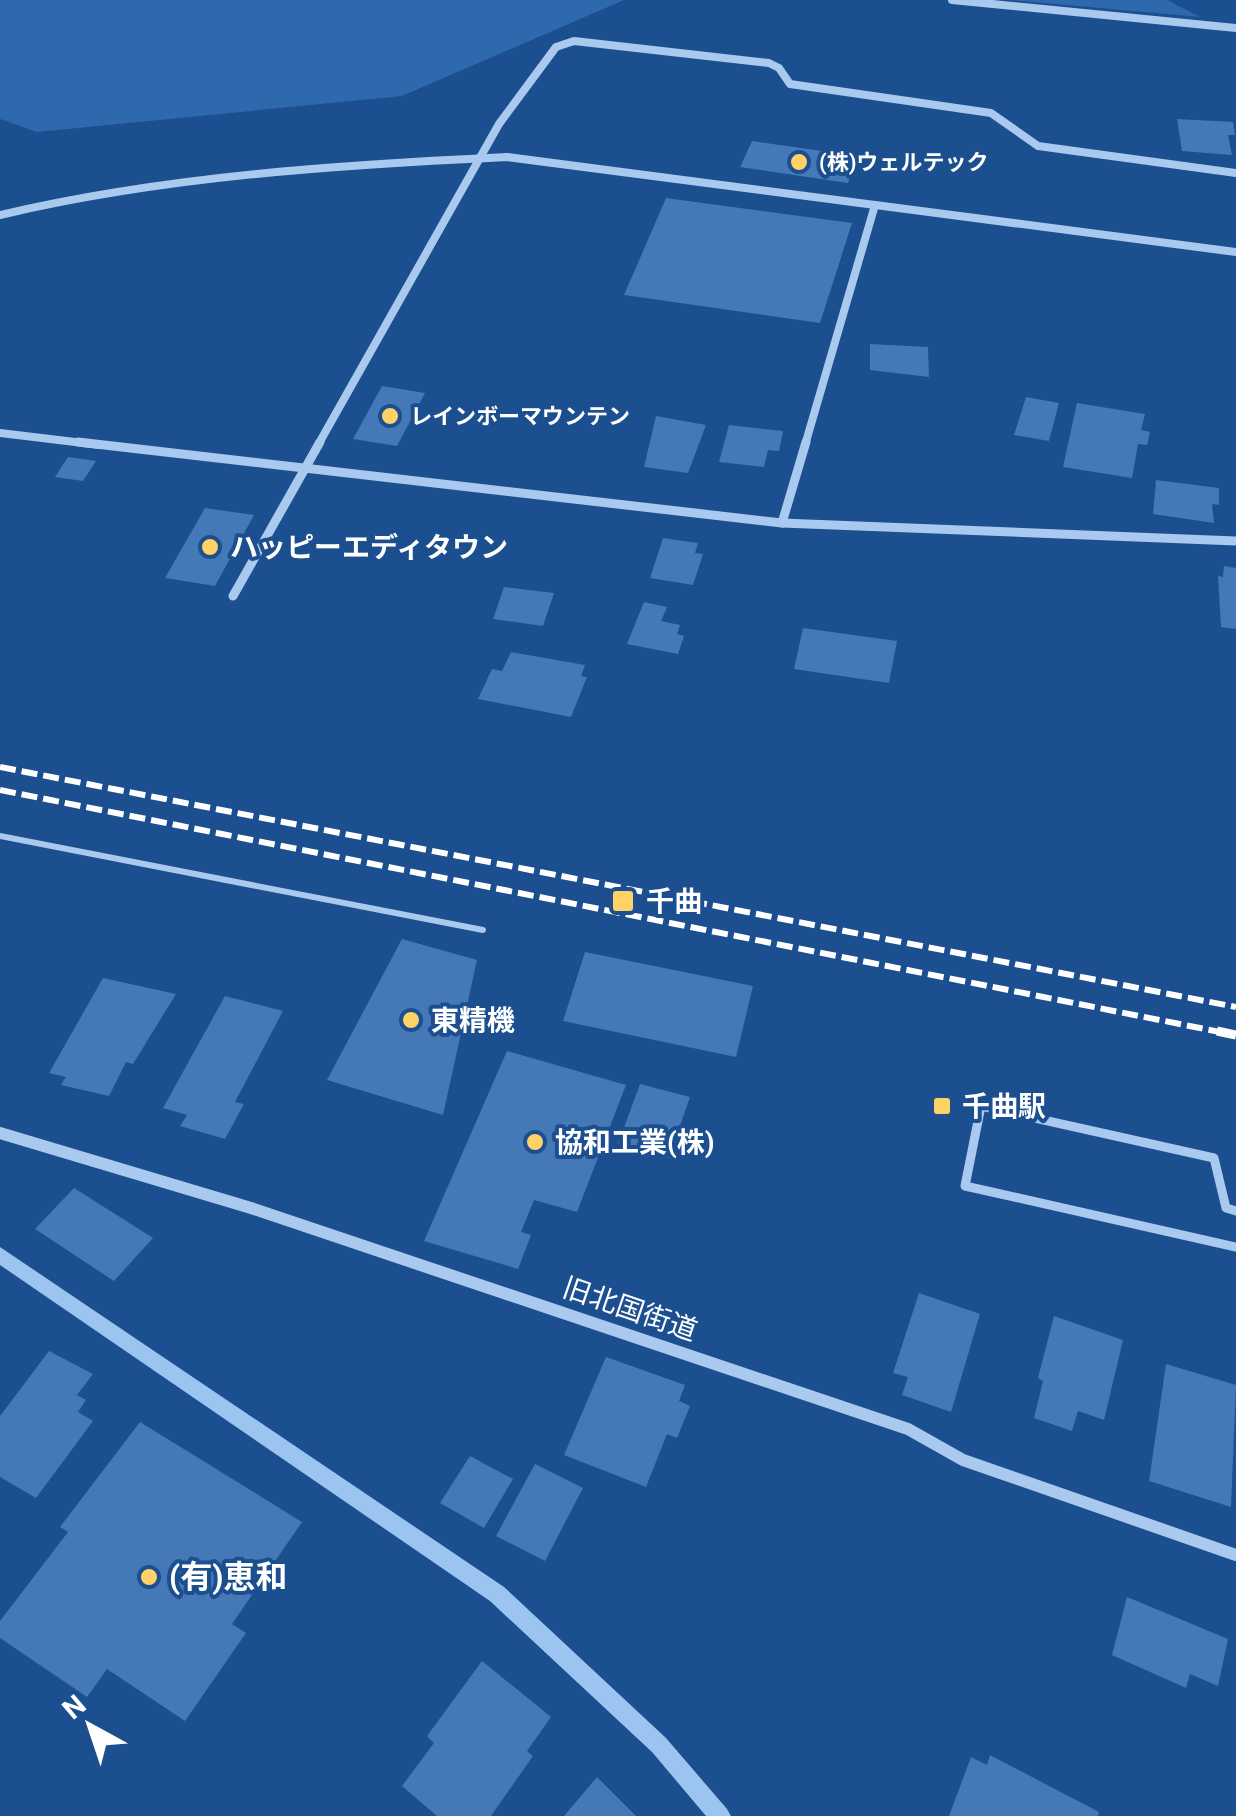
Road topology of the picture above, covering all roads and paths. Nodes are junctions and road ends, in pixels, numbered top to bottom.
1 (952, 0) edge
2 (1236, 28) edge
3 (480, 158) junction
4 (1236, 172) edge
5 (875, 206) junction
6 (0, 216) edge
7 (1236, 252) edge
8 (0, 433) edge
9 (305, 469) junction
10 (782, 523) junction
11 (1236, 541) edge
12 (232, 596) dead end
13 (0, 836) edge
14 (483, 930) dead end
15 (0, 1132) edge
16 (1236, 1210) edge
17 (1236, 1247) edge
18 (1236, 1556) edge

1 - 2 street
3 - 4 street
3 - 5 street
3 - 6 street
3 - 9 street
5 - 7 street
5 - 10 street
8 - 9 street
9 - 10 street
9 - 12 street
10 - 11 street
13 - 14 lane
15 - 18 street, 旧北国街道
16 - 17 lane

